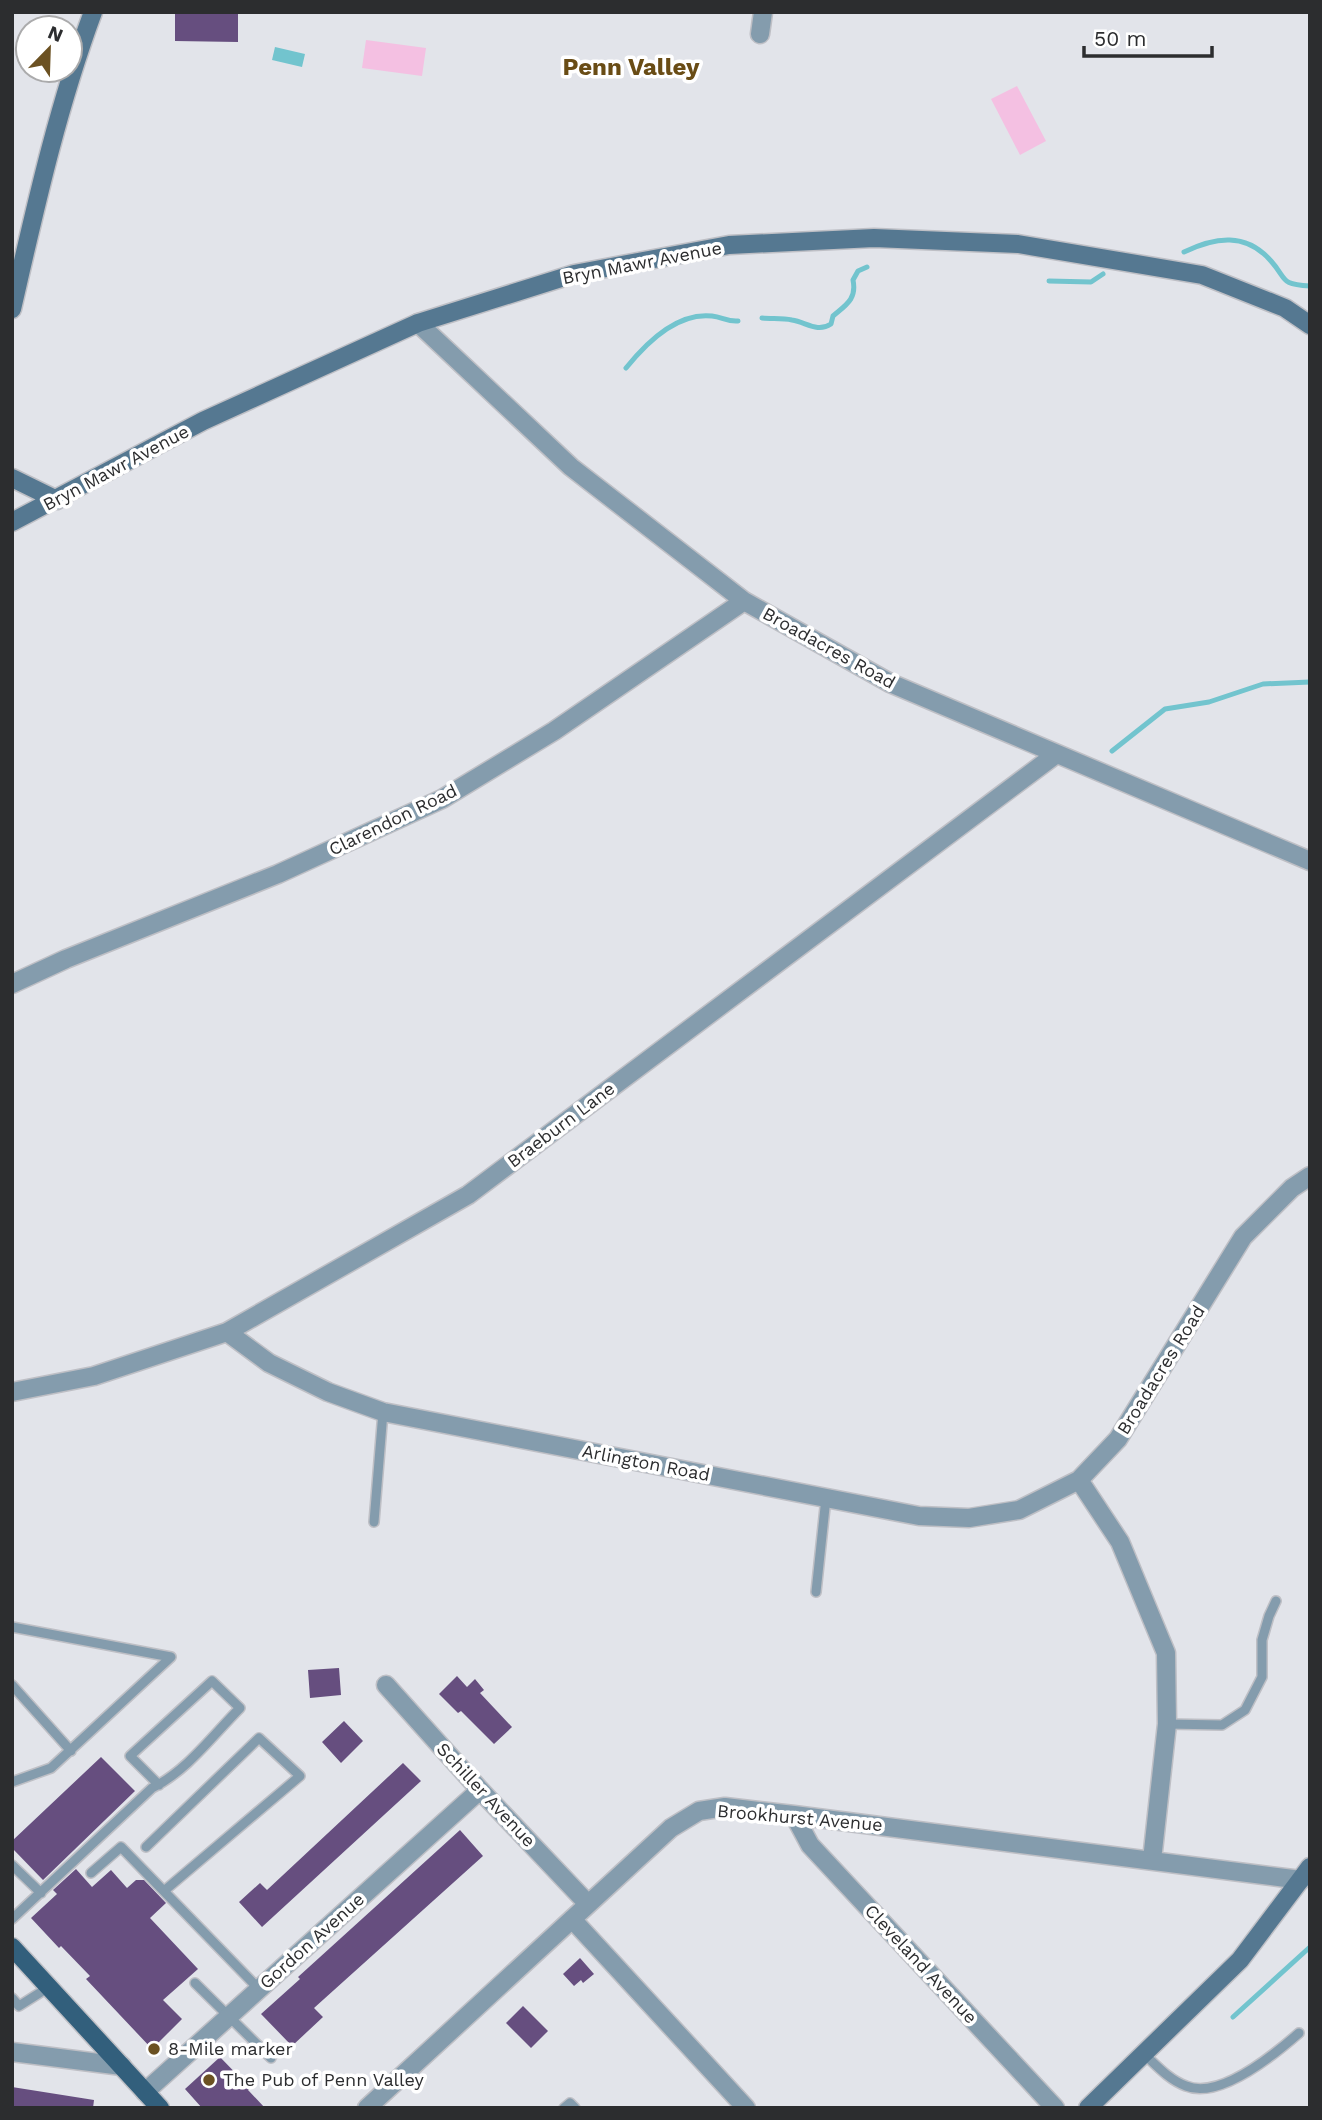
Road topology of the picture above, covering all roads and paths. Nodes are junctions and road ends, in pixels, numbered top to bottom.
1 (93, 12) edge
2 (763, 12) edge
3 (760, 34) dead end
4 (12, 309) edge
5 (418, 323) junction
6 (1310, 325) edge
7 (12, 478) edge
8 (57, 500) junction
9 (12, 522) edge
10 (744, 601) junction
11 (1055, 755) junction
12 (1310, 861) edge
13 (12, 984) edge
14 (1310, 1176) edge
15 (227, 1332) junction
16 (12, 1392) edge
17 (383, 1412) junction
18 (1079, 1480) junction
19 (827, 1498) junction
20 (374, 1522) dead end
21 (816, 1592) dead end
22 (1276, 1601) dead end
23 (12, 1627) edge
24 (12, 1685) edge
25 (386, 1685) dead end
26 (1167, 1724) junction
27 (71, 1751) junction
28 (12, 1782) edge
29 (159, 1785) junction
30 (480, 1790) junction
31 (794, 1815) junction
32 (146, 1847) dead end
33 (1152, 1860) junction
34 (12, 1865) edge
35 (91, 1873) dead end
36 (1305, 1873) edge
37 (164, 1891) junction
38 (41, 1893) junction
39 (588, 1904) junction
40 (12, 1919) edge
41 (572, 1919) junction
42 (12, 1947) edge
43 (195, 1983) dead end
44 (49, 1987) junction
45 (258, 1989) junction
46 (12, 1998) edge
47 (230, 2015) junction
48 (1299, 2033) dead end
49 (12, 2052) edge
50 (1143, 2053) junction
51 (271, 2058) dead end
52 (122, 2066) junction
53 (145, 2092) junction
54 (1095, 2105) edge
55 (160, 2108) edge
56 (367, 2108) edge
57 (564, 2108) edge
58 (575, 2108) edge
59 (746, 2108) edge
60 (1055, 2108) edge

1 - 4 street
2 - 3 street
5 - 6 street, Bryn Mawr Avenue
5 - 8 street, Bryn Mawr Avenue
5 - 10 street, Broadacres Road
7 - 8 street
8 - 9 street, Bryn Mawr Avenue
10 - 11 street, Broadacres Road
10 - 13 street, Clarendon Road
11 - 12 street, Broadacres Road
11 - 15 street, Braeburn Lane
14 - 18 street, Broadacres Road
15 - 16 street, Braeburn Lane
15 - 17 street, Arlington Road
17 - 19 street, Arlington Road
17 - 20 lane
18 - 19 street, Arlington Road
18 - 26 street
19 - 21 lane
22 - 26 lane
23 - 27 lane
24 - 27 lane
25 - 30 street, Schiller Avenue
26 - 33 street
27 - 28 lane
29 - 29 lane
29 - 38 lane
30 - 39 street, Schiller Avenue
30 - 45 street, Gordon Avenue
31 - 33 street, Brookhurst Avenue
31 - 39 street, Brookhurst Avenue
31 - 60 street, Cleveland Avenue
32 - 37 lane
33 - 36 street, Brookhurst Avenue
34 - 38 lane
35 - 37 lane
36 - 50 street
37 - 45 lane
38 - 40 lane
39 - 41 street, Brookhurst Avenue
41 - 56 street, Brookhurst Avenue
41 - 59 street
42 - 44 main road
43 - 47 lane
44 - 46 lane
44 - 52 main road
45 - 47 street, Gordon Avenue
47 - 51 lane
47 - 53 street, Gordon Avenue
48 - 50 lane
49 - 52 street
50 - 54 street
52 - 53 main road
53 - 55 main road
57 - 58 lane

